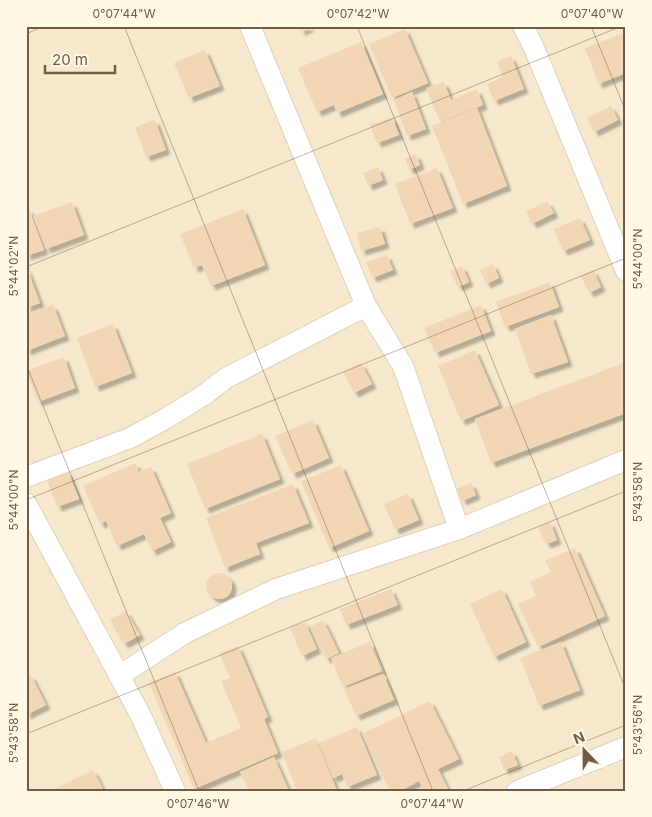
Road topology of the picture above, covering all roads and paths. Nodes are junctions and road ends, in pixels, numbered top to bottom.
1 (250, 26) edge
2 (523, 26) edge
3 (626, 272) edge
4 (366, 306) junction
5 (626, 460) edge
6 (26, 477) edge
7 (26, 503) edge
8 (459, 529) junction
9 (119, 676) junction
10 (626, 747) edge
11 (175, 791) edge
12 (518, 791) edge

1 - 4 street
2 - 3 street
4 - 6 street
4 - 8 street
5 - 8 street
7 - 9 street
8 - 9 street
9 - 11 street
10 - 12 street

